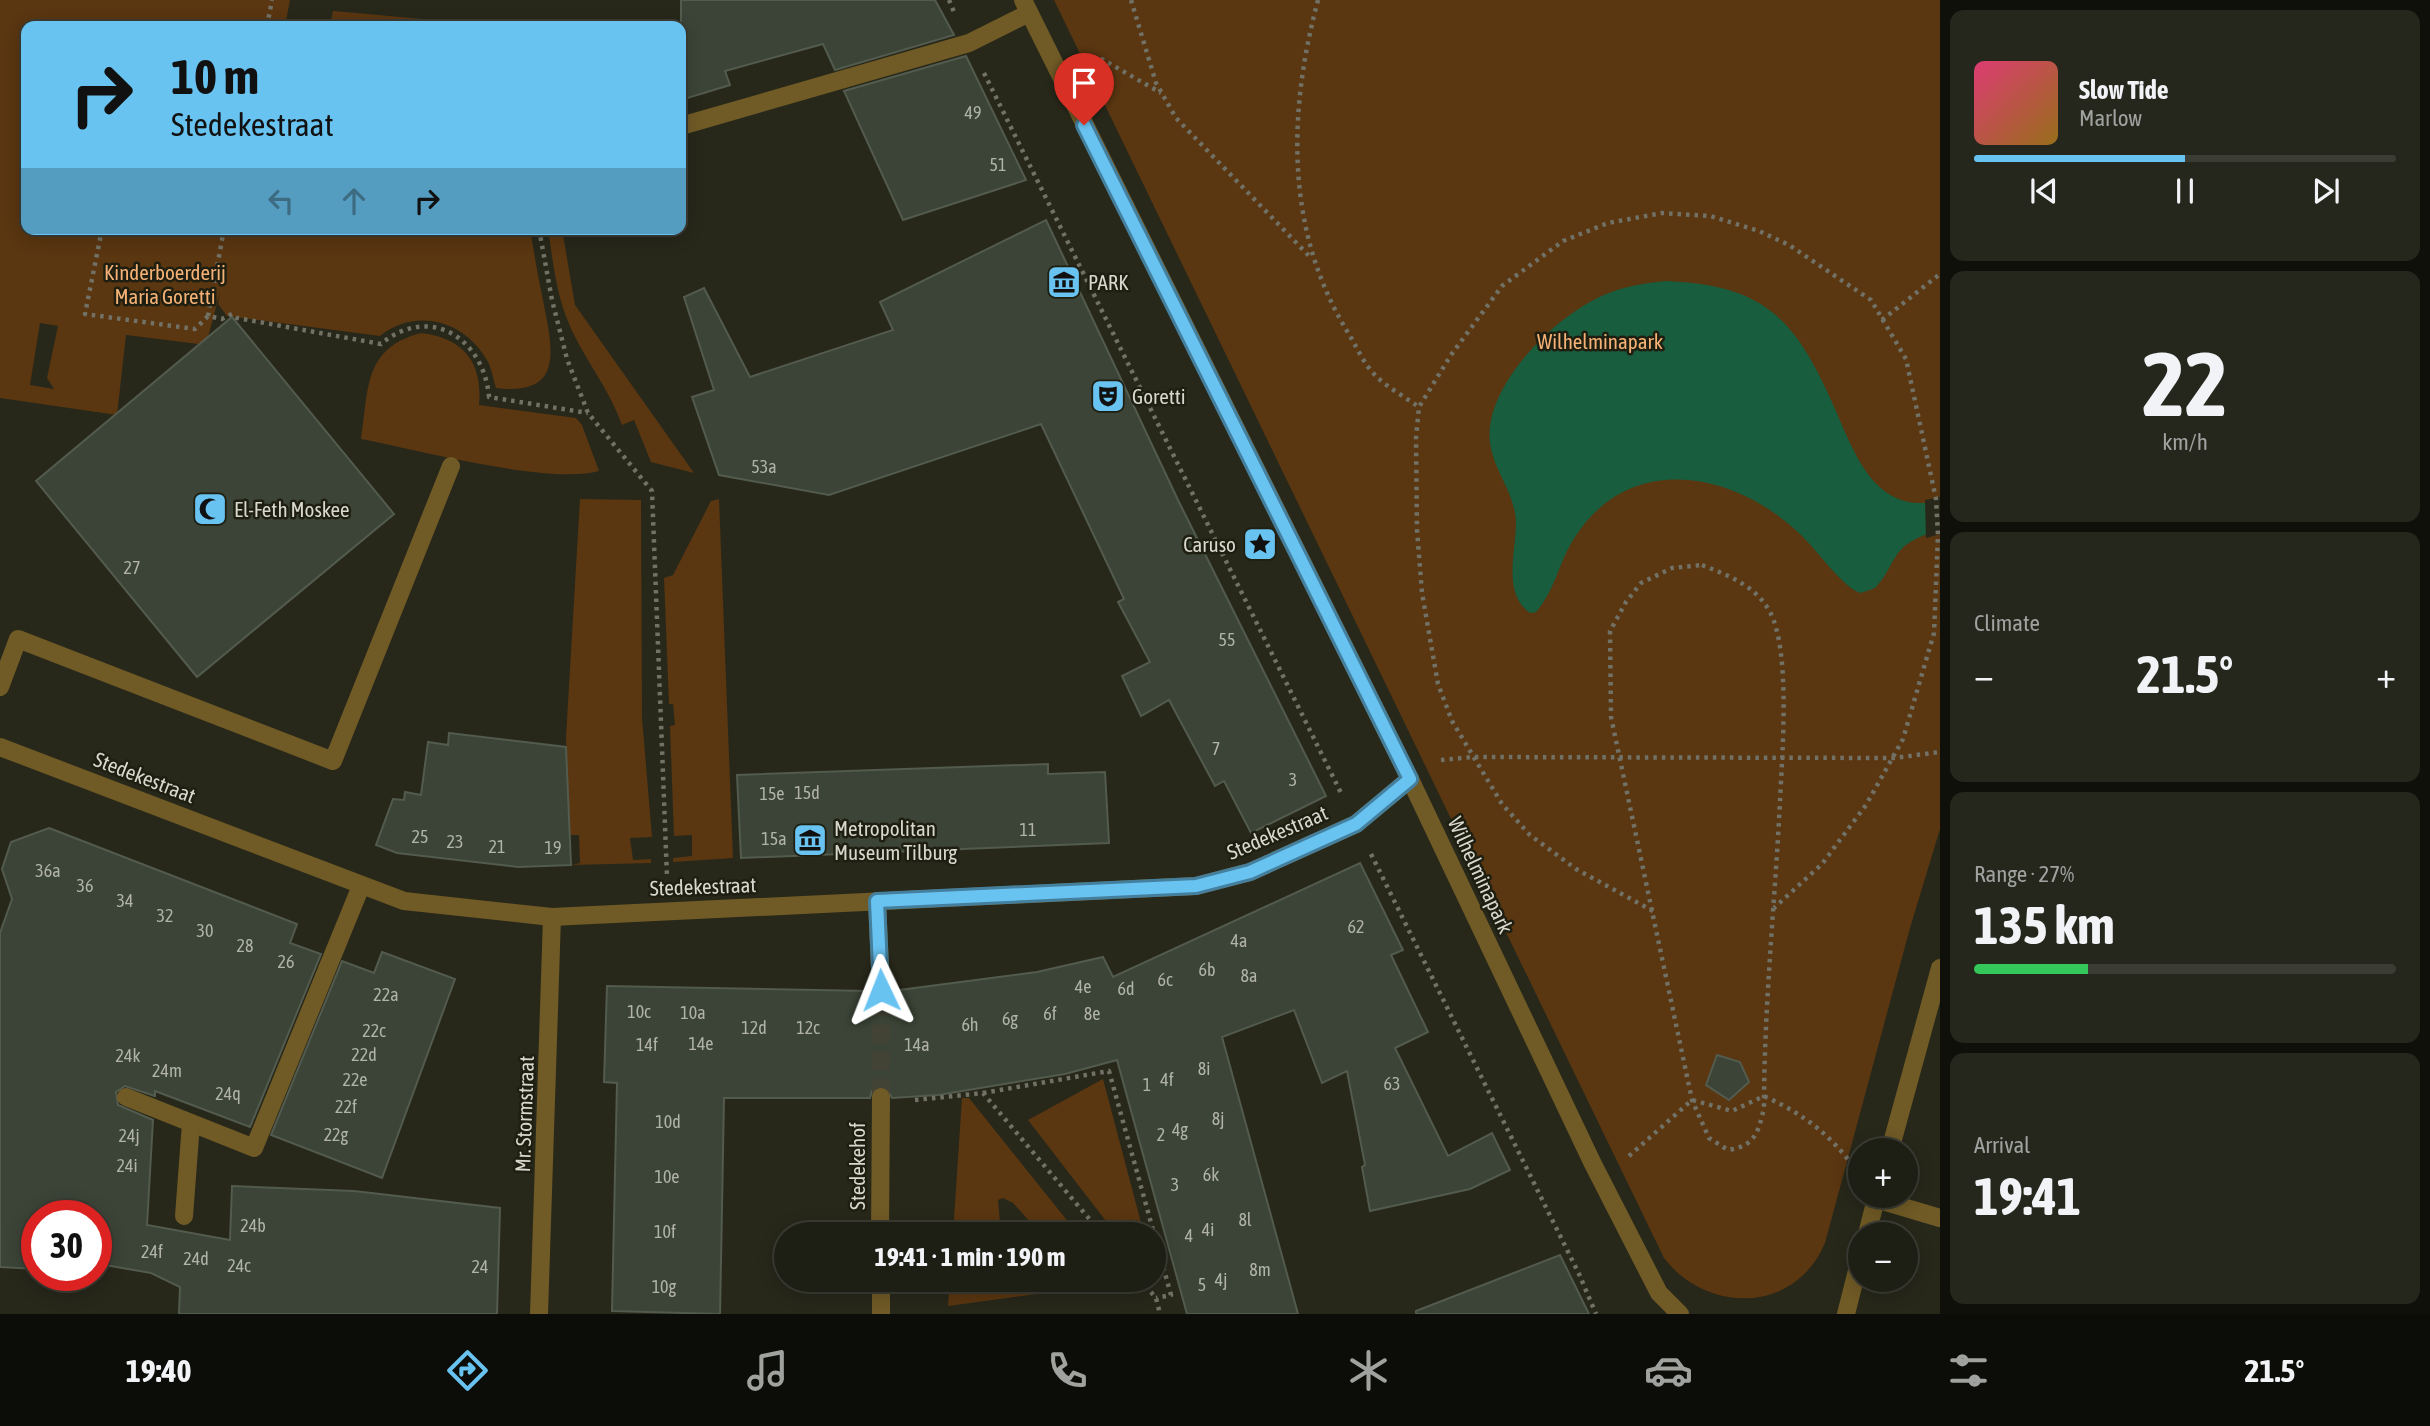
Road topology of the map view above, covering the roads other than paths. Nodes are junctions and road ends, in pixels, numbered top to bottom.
1 (1026, 7) edge
2 (686, 125) edge
3 (451, 466) dead end
4 (0, 687) edge
5 (0, 747) edge
6 (1410, 779) junction
7 (361, 886) junction
8 (877, 901) junction
9 (552, 917) junction
10 (1940, 968) edge
11 (881, 990) tunnel mouth
12 (126, 1097) dead end
13 (880, 1101) tunnel mouth
14 (191, 1123) junction
15 (1893, 1138) edge
16 (1910, 1208) edge
17 (184, 1216) dead end
18 (1940, 1218) edge
19 (880, 1222) edge
20 (881, 1292) edge
21 (1852, 1292) edge
22 (540, 1314) edge
23 (881, 1314) edge
24 (1680, 1314) edge
25 (1846, 1314) edge

1 - 2 street
1 - 6 street, Wilhelminapark
3 - 4 street
5 - 7 street, Stedekestraat
6 - 8 street, Stedekestraat
6 - 24 street, Wilhelminapark
7 - 9 street, Stedekestraat
7 - 14 street
8 - 9 street, Stedekestraat
8 - 11 street
9 - 22 street, Mr. Stormstraat
10 - 15 street
12 - 14 street
13 - 19 street, Stedekehof
14 - 17 street
16 - 18 street
20 - 23 street
21 - 25 street

